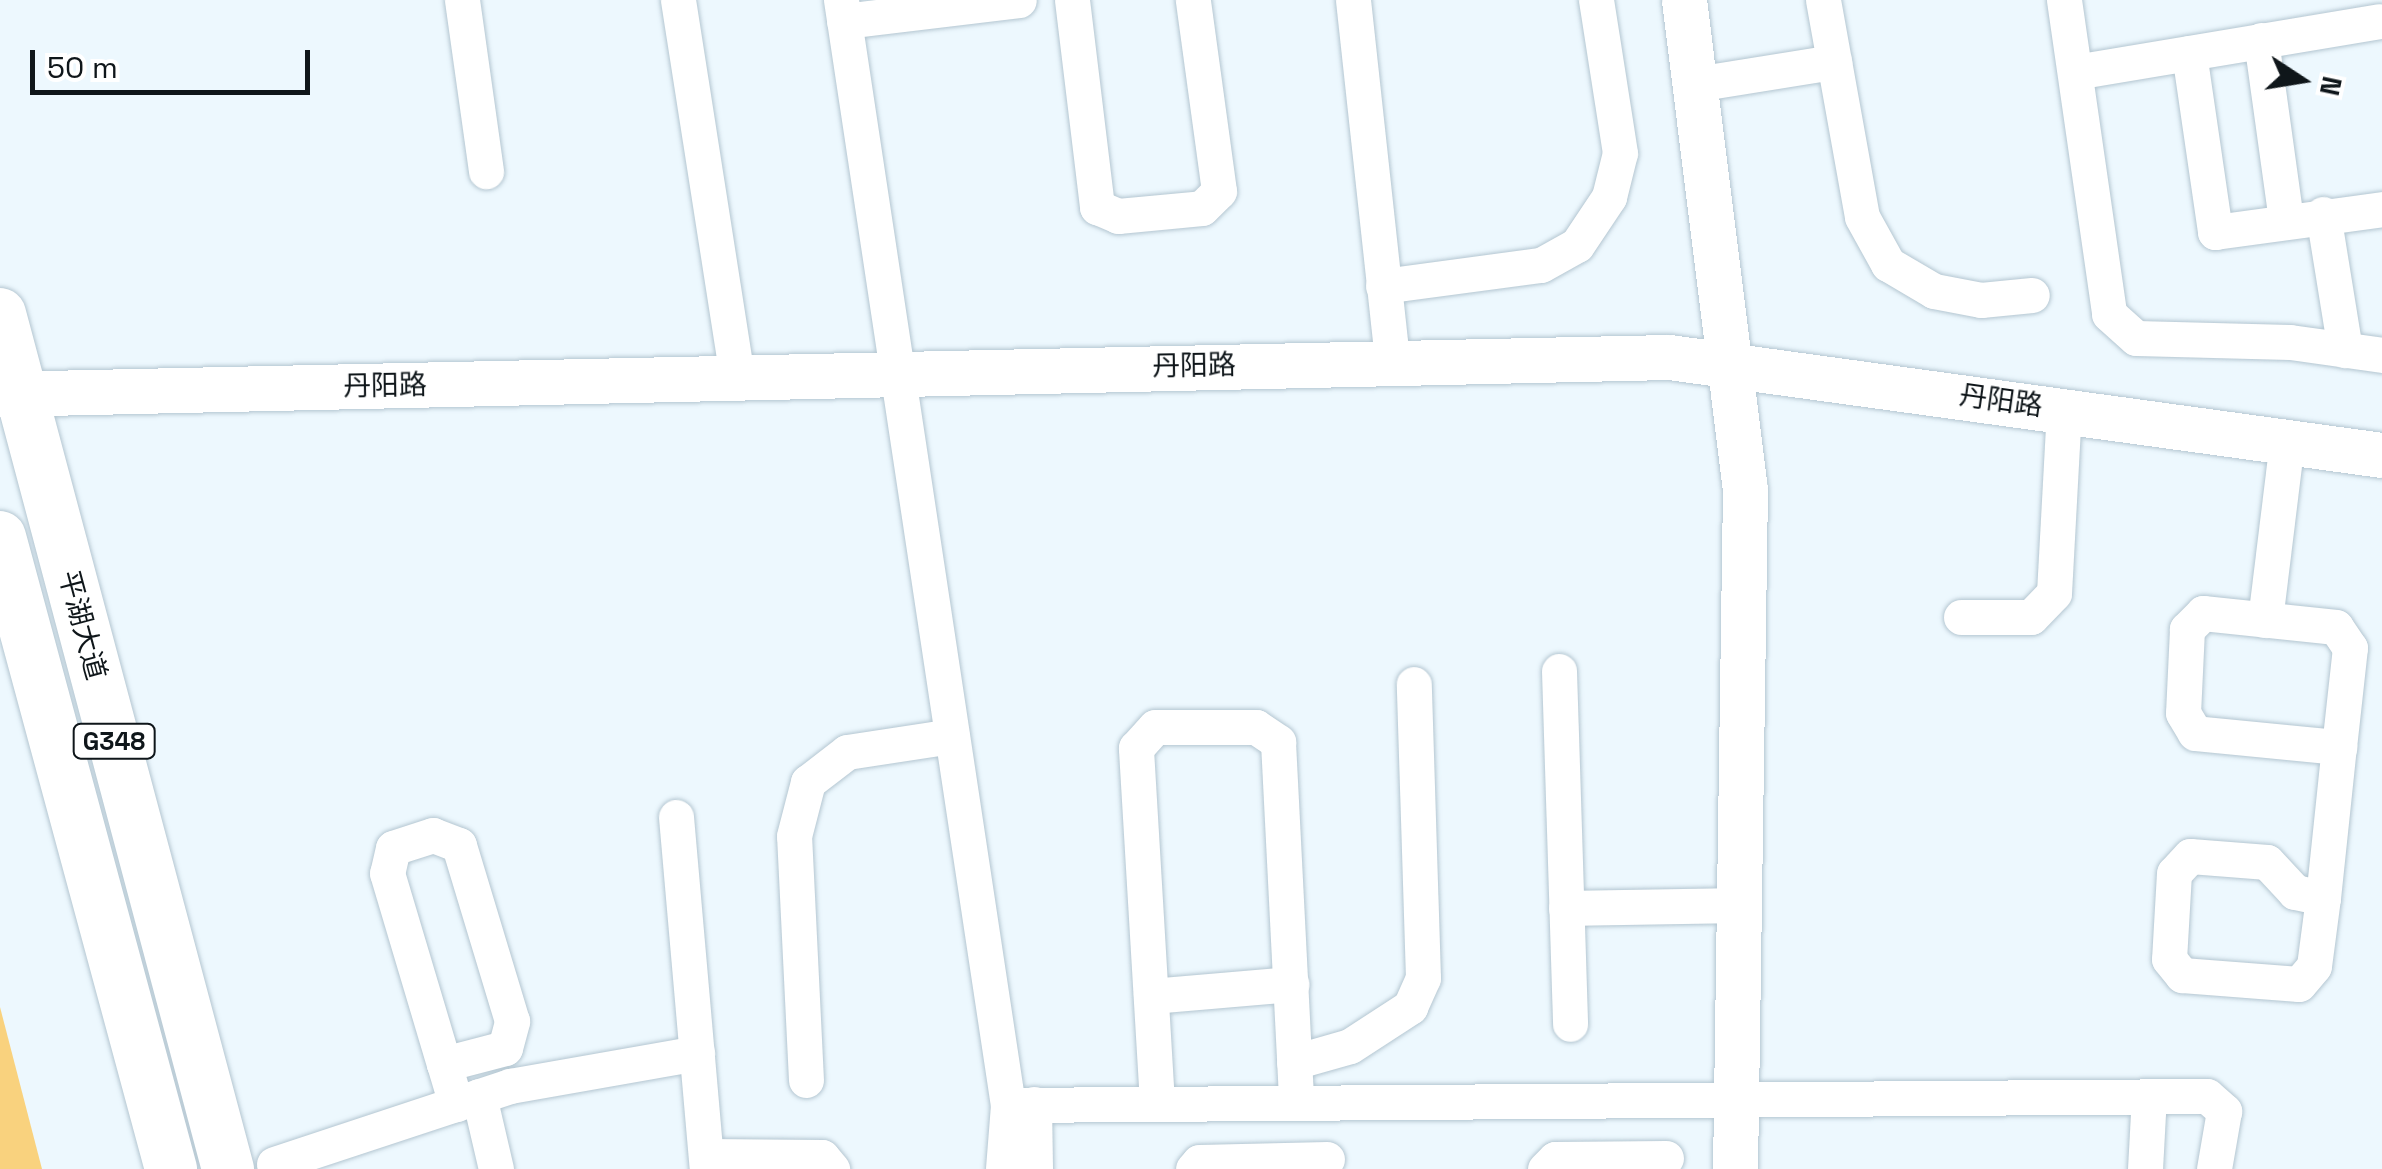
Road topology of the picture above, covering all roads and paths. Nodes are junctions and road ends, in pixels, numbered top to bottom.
1 (462, 0) edge
2 (678, 0) edge
3 (1018, 0) edge
4 (1072, 0) edge
5 (1193, 0) edge
6 (1353, 0) edge
7 (1596, 0) edge
8 (1684, 0) edge
9 (1823, 0) edge
10 (2064, 0) edge
11 (842, 10) edge
12 (2379, 14) edge
13 (2261, 40) junction
14 (2189, 53) junction
15 (1834, 62) junction
16 (2075, 72) junction
17 (1696, 84) junction
18 (486, 172) dead end
19 (2382, 210) edge
20 (2322, 214) junction
21 (2286, 220) junction
22 (1384, 286) junction
23 (2032, 295) dead end
24 (0, 314) edge
25 (2372, 346) edge
26 (1392, 360) junction
27 (1735, 361) junction
28 (897, 373) junction
29 (737, 376) junction
30 (11, 394) edge
31 (2064, 409) junction
32 (2287, 442) junction
33 (2382, 456) edge
34 (0, 537) edge
35 (1962, 617) dead end
36 (2265, 620) junction
37 (1559, 672) dead end
38 (1414, 684) dead end
39 (952, 736) junction
40 (2340, 747) junction
41 (676, 817) dead end
42 (2322, 898) junction
43 (1740, 905) junction
44 (1566, 908) junction
45 (1290, 984) junction
46 (1151, 996) junction
47 (1570, 1024) dead end
48 (696, 1053) junction
49 (1294, 1062) junction
50 (444, 1064) junction
51 (806, 1080) dead end
52 (1738, 1094) junction
53 (1671, 1096) junction
54 (2149, 1096) junction
55 (468, 1100) junction
56 (1311, 1100) junction
57 (1157, 1102) junction
58 (1021, 1104) junction
59 (706, 1162) edge
60 (1328, 1164) edge
61 (1665, 1164) edge
62 (251, 1166) edge
63 (171, 1169) edge
64 (496, 1169) edge
65 (832, 1169) edge
66 (1004, 1169) edge
67 (1035, 1169) edge
68 (1193, 1169) edge
69 (1545, 1169) edge
70 (1735, 1169) edge
71 (2145, 1169) edge
72 (2214, 1169) edge

1 - 18 street
2 - 29 street
3 - 11 street
4 - 5 street
6 - 22 street
7 - 22 street
8 - 17 main road
9 - 15 street
10 - 16 street
11 - 28 street
12 - 13 street
13 - 14 street
13 - 21 street
14 - 16 street
14 - 21 street
15 - 17 street
15 - 23 street
16 - 25 street
17 - 27 main road
19 - 20 street
20 - 21 street
20 - 25 street
22 - 26 street
24 - 30 highway, 平湖大道 / G348
26 - 27 main road, 丹阳路
26 - 28 main road, 丹阳路
27 - 31 main road, 丹阳路
27 - 43 main road
28 - 29 main road, 丹阳路
28 - 39 street
29 - 30 main road, 丹阳路
30 - 62 highway, 平湖大道 / G348
31 - 32 main road, 丹阳路
31 - 35 street
32 - 33 main road, 丹阳路
32 - 36 street
34 - 63 highway, 平湖大道 / G348
36 - 40 street
36 - 40 street
37 - 44 street
38 - 49 street
39 - 51 street
39 - 58 street
40 - 42 street
41 - 48 street
42 - 42 street
43 - 44 street
43 - 52 main road
44 - 47 street
45 - 46 street
45 - 46 street
45 - 49 street
46 - 57 street
48 - 55 street
48 - 59 street
49 - 56 street
50 - 50 street
50 - 55 street
52 - 53 street
52 - 54 street
52 - 70 main road
53 - 56 street
53 - 61 street
54 - 71 street
54 - 72 street
55 - 62 street
55 - 64 street
56 - 57 street
56 - 60 street
57 - 58 street
58 - 66 street
58 - 67 street
59 - 65 street
60 - 68 street
61 - 69 street

